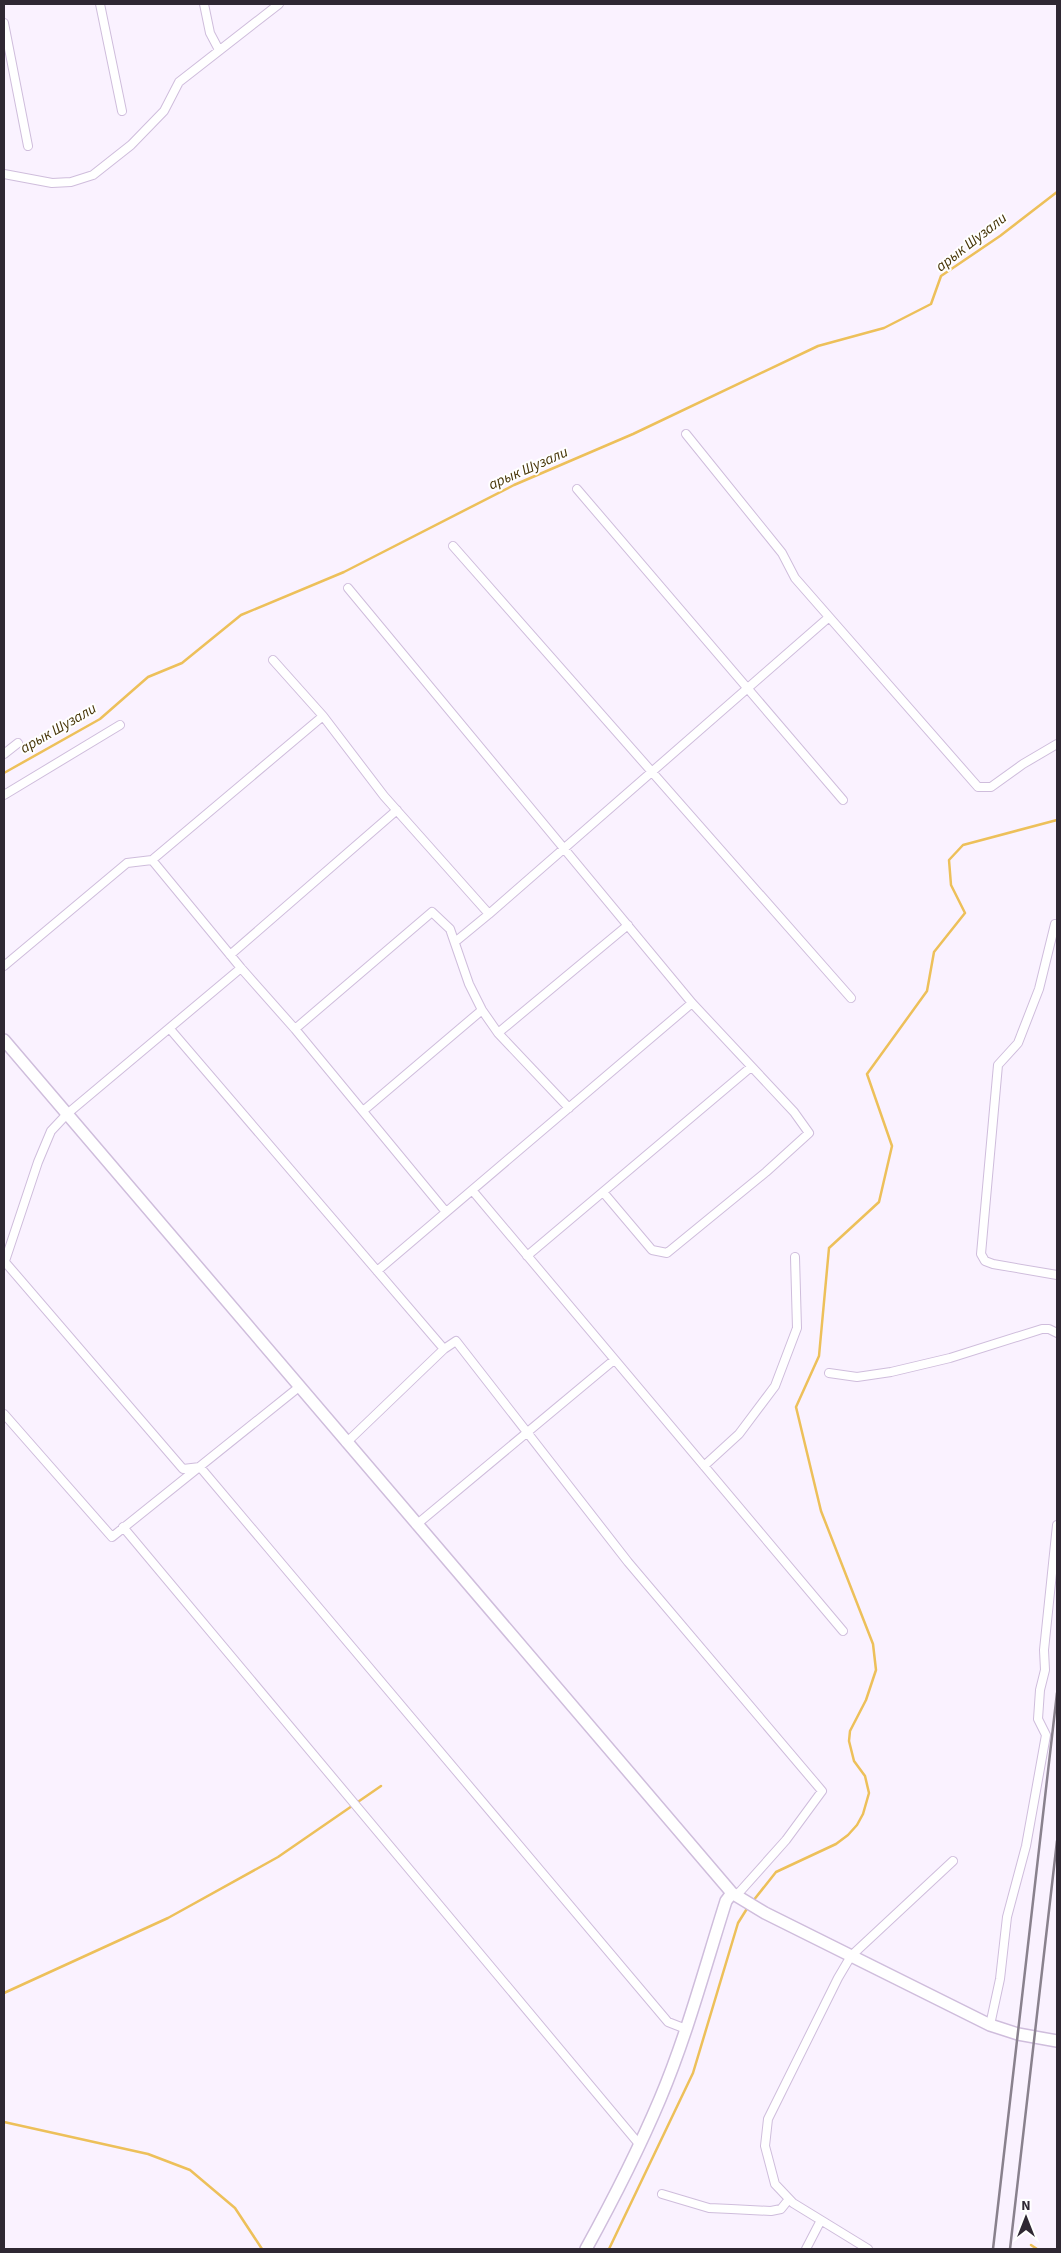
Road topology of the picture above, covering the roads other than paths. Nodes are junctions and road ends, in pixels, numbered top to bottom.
1 (100, 4) edge
2 (204, 4) edge
3 (279, 4) edge
4 (4, 23) edge
5 (219, 50) junction
6 (122, 111) dead end
7 (28, 146) dead end
8 (4, 174) edge
9 (686, 434) dead end
10 (577, 489) dead end
11 (453, 546) dead end
12 (348, 588) dead end
13 (828, 618) junction
14 (273, 660) dead end
15 (748, 689) junction
16 (324, 716) junction
17 (120, 725) dead end
18 (18, 743) dead end
19 (1057, 744) edge
20 (4, 754) edge
21 (652, 773) junction
22 (4, 795) edge
23 (843, 800) dead end
24 (397, 810) junction
25 (563, 848) junction
26 (152, 860) junction
27 (489, 914) junction
28 (1055, 924) dead end
29 (628, 926) junction
30 (455, 942) junction
31 (230, 955) junction
32 (4, 966) edge
33 (241, 968) junction
34 (851, 998) dead end
35 (692, 1003) junction
36 (482, 1010) junction
37 (170, 1028) junction
38 (295, 1029) junction
39 (498, 1034) junction
40 (4, 1040) edge
41 (751, 1067) junction
42 (569, 1108) junction
43 (363, 1111) junction
44 (67, 1114) junction
45 (472, 1190) junction
46 (603, 1192) junction
47 (446, 1212) junction
48 (527, 1256) junction
49 (795, 1257) dead end
50 (5, 1259) edge
51 (377, 1271) junction
52 (1057, 1275) edge
53 (1057, 1333) edge
54 (444, 1349) junction
55 (614, 1360) junction
56 (829, 1373) dead end
57 (299, 1387) junction
58 (4, 1414) edge
59 (527, 1430) junction
60 (346, 1443) junction
61 (704, 1466) junction
62 (200, 1467) junction
63 (416, 1525) junction
64 (1057, 1525) edge
65 (123, 1527) junction
66 (843, 1631) dead end
67 (953, 1862) dead end
68 (734, 1894) junction
69 (851, 1956) junction
70 (990, 2025) junction
71 (686, 2028) junction
72 (1057, 2041) edge
73 (639, 2144) junction
74 (662, 2194) dead end
75 (789, 2199) junction
76 (820, 2222) junction
77 (586, 2249) edge
78 (806, 2249) edge
79 (868, 2249) edge

1 - 6 street
2 - 5 street
3 - 5 street
4 - 7 street
5 - 8 street
9 - 13 street
10 - 15 street
11 - 21 street
12 - 25 street
13 - 15 street
13 - 19 street
14 - 16 street
15 - 21 street
15 - 23 street
16 - 24 street
16 - 26 street
17 - 22 street
18 - 20 street
21 - 25 street
21 - 34 street
24 - 27 street
24 - 31 street
25 - 27 street
25 - 29 street
26 - 31 street
26 - 32 street
27 - 30 street
28 - 52 street
29 - 35 street
29 - 39 street
30 - 36 street
30 - 38 street
31 - 33 street
33 - 37 street
33 - 38 street
35 - 41 street
35 - 42 street
36 - 39 street
36 - 43 street
37 - 44 street
37 - 51 street
38 - 43 street
39 - 42 street
40 - 44 main road
41 - 46 street
41 - 46 street
42 - 45 street
43 - 47 street
44 - 50 street
44 - 57 main road
45 - 47 street
45 - 48 street
46 - 48 street
47 - 51 street
48 - 55 street
49 - 61 street
50 - 62 street
51 - 54 street
53 - 56 street
54 - 59 street
54 - 60 street
55 - 59 street
55 - 61 street
57 - 60 main road
57 - 62 street
58 - 65 street
59 - 63 street
59 - 68 street
60 - 63 main road
61 - 66 street
62 - 65 street
62 - 71 street
63 - 68 main road
64 - 70 street
65 - 73 street
67 - 69 street
68 - 69 main road
68 - 71 main road
69 - 70 main road
69 - 75 street
70 - 72 main road
71 - 73 main road
73 - 77 main road
74 - 75 street
75 - 76 street
76 - 78 street
76 - 79 street

